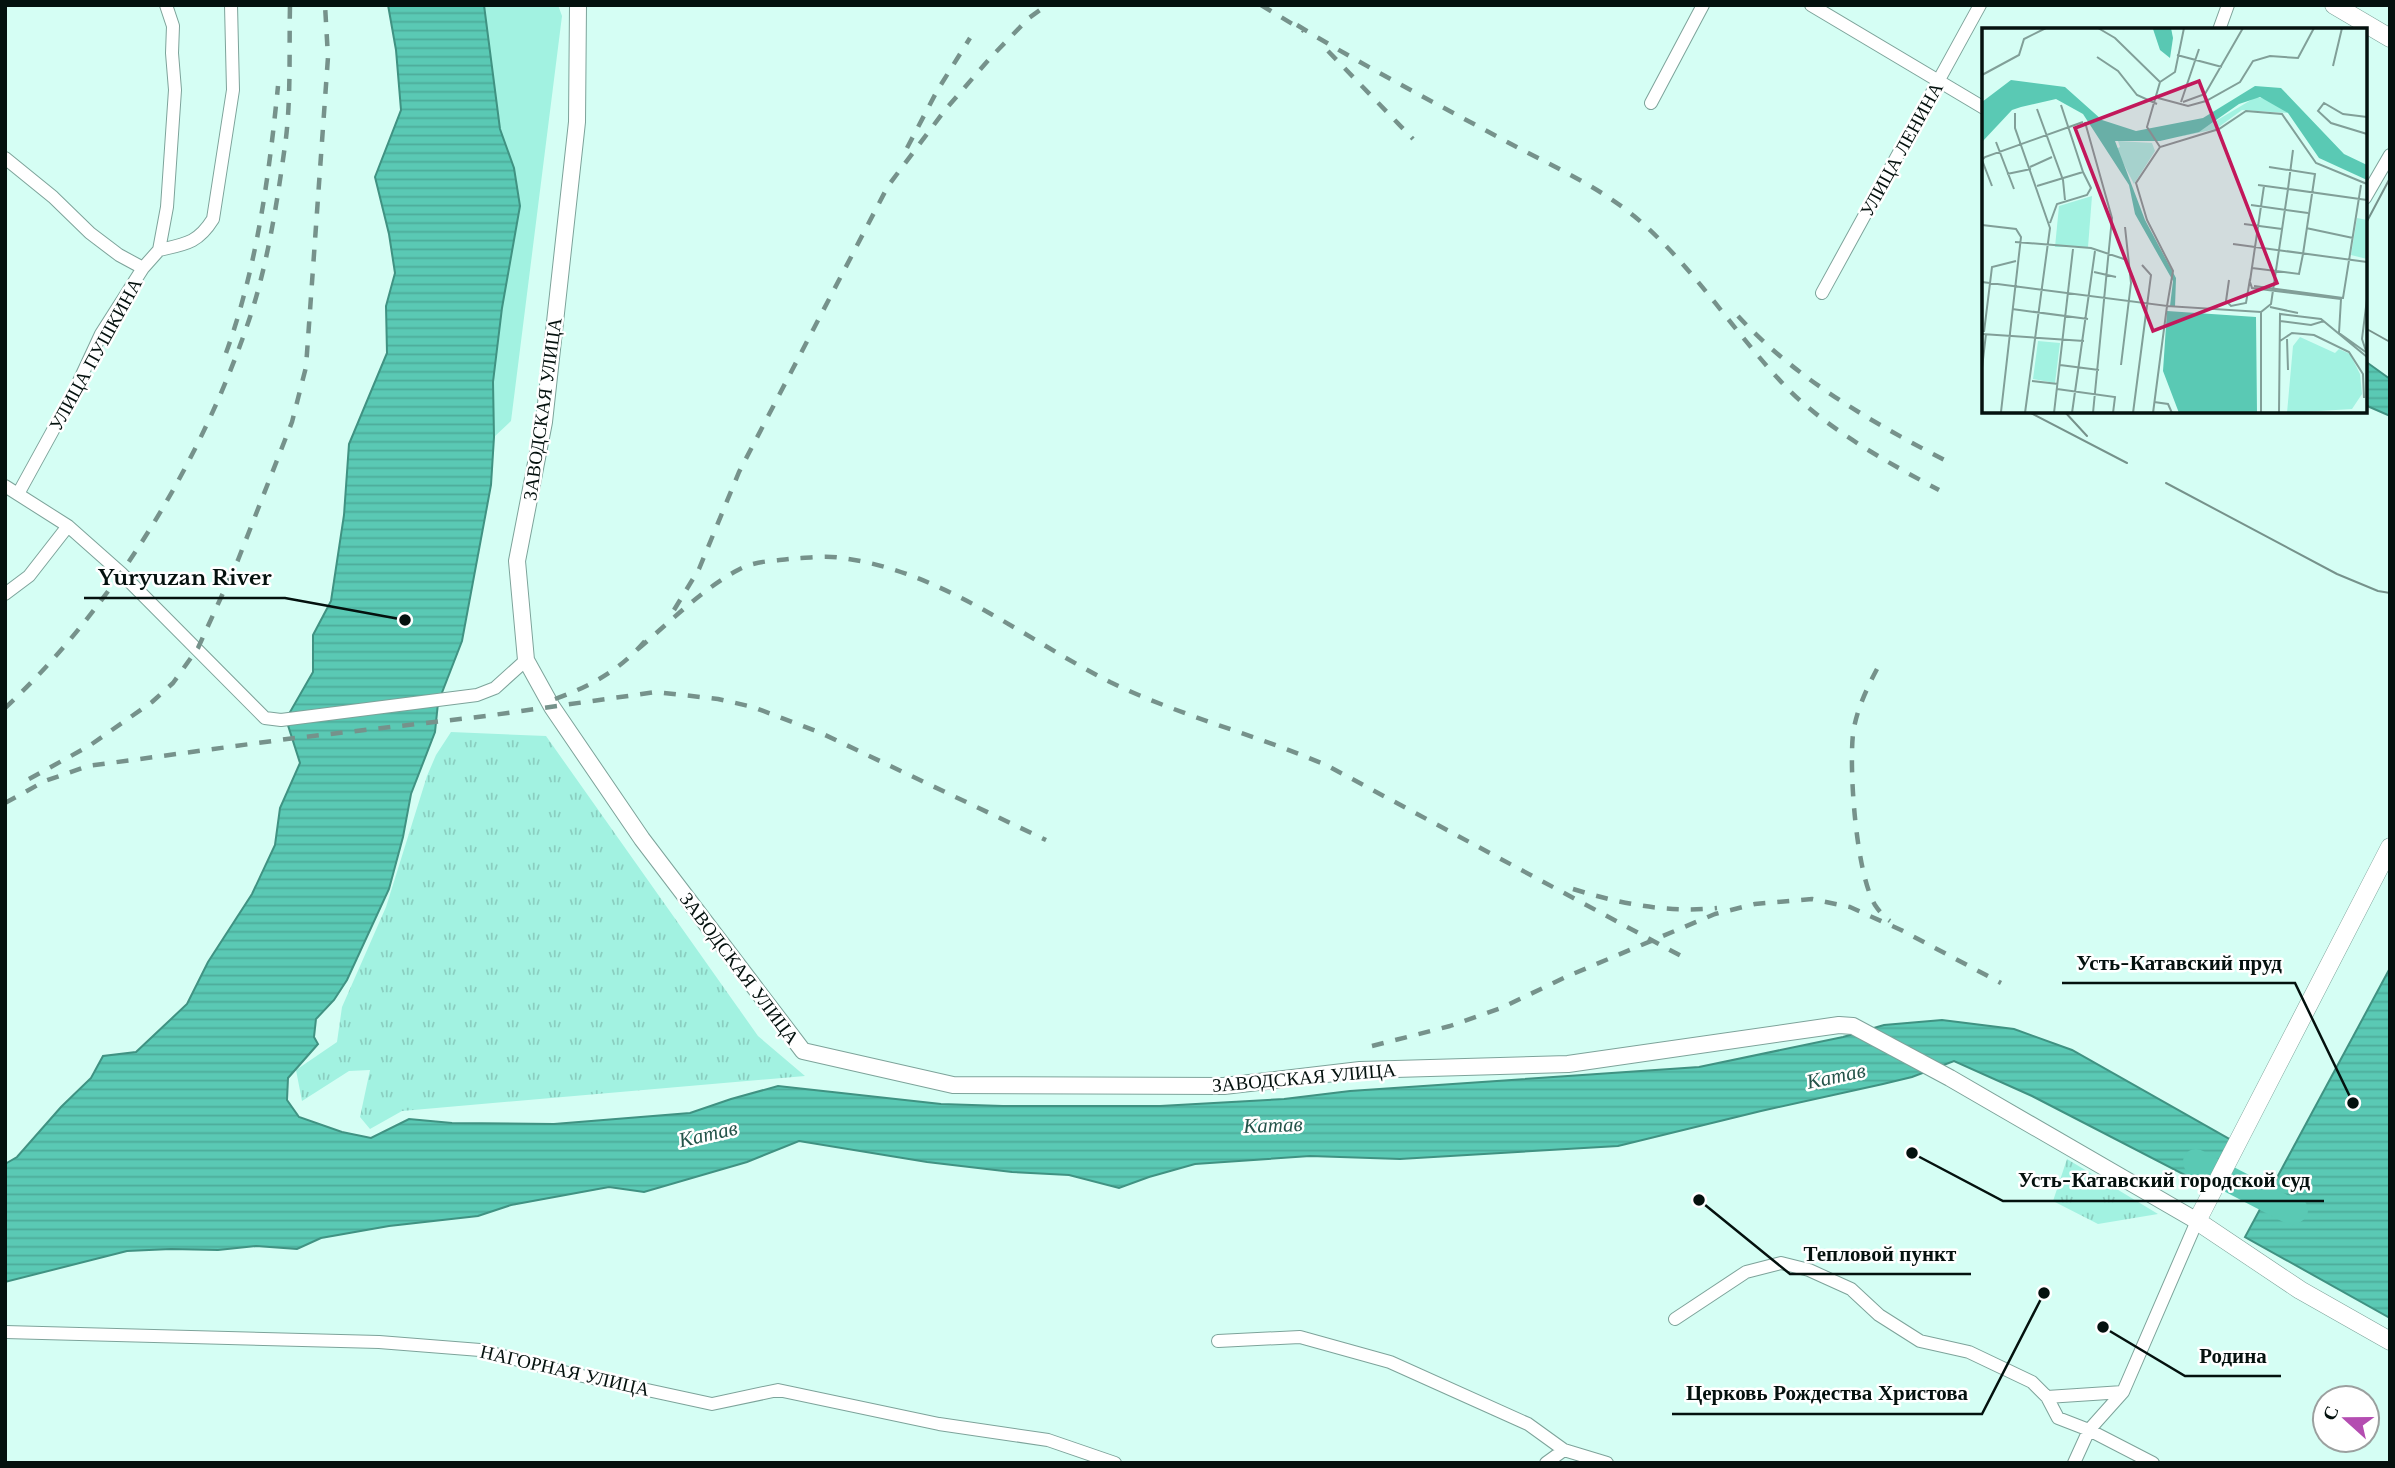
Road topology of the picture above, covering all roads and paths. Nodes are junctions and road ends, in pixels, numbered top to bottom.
1 (166, 5) edge
2 (231, 5) edge
3 (578, 5) edge
4 (1703, 5) edge
5 (1811, 5) edge
6 (1980, 5) edge
7 (2228, 5) edge
8 (2334, 5) edge
9 (2220, 28) edge
10 (2390, 38) edge
11 (1938, 82) junction
12 (1651, 103) dead end
13 (1982, 107) edge
14 (2390, 155) edge
15 (5, 158) edge
16 (2367, 195) edge
17 (159, 250) junction
18 (143, 268) junction
19 (1822, 293) dead end
20 (5, 486) edge
21 (18, 494) junction
22 (68, 526) junction
23 (5, 594) edge
24 (526, 660) junction
25 (2390, 847) edge
26 (2197, 1221) junction
27 (1675, 1319) dead end
28 (5, 1332) edge
29 (1218, 1341) dead end
30 (2390, 1341) edge
31 (2123, 1392) junction
32 (2047, 1397) junction
33 (2090, 1430) junction
34 (1564, 1450) junction
35 (1115, 1463) edge
36 (1546, 1463) edge
37 (1606, 1463) edge
38 (2074, 1463) edge
39 (2153, 1463) edge

1 - 17 street
2 - 17 street
3 - 24 street, ЗАВОДСКАЯ УЛИЦА
4 - 12 street
5 - 11 street
6 - 11 street, УЛИЦА ЛЕНИНА
7 - 9 street
8 - 10 main road
11 - 13 street
11 - 19 street, УЛИЦА ЛЕНИНА
14 - 16 street
15 - 18 street
17 - 18 street, УЛИЦА ПУШКИНА
18 - 21 street, УЛИЦА ПУШКИНА
20 - 21 street
21 - 22 street
22 - 23 street
22 - 24 street
24 - 26 street, ЗАВОДСКАЯ УЛИЦА
25 - 26 main road
26 - 30 main road
26 - 31 street
27 - 32 street
28 - 35 street, НАГОРНАЯ УЛИЦА
29 - 34 street
31 - 32 street
31 - 33 street
32 - 33 street
33 - 38 street
33 - 39 street
34 - 36 street
34 - 37 street

